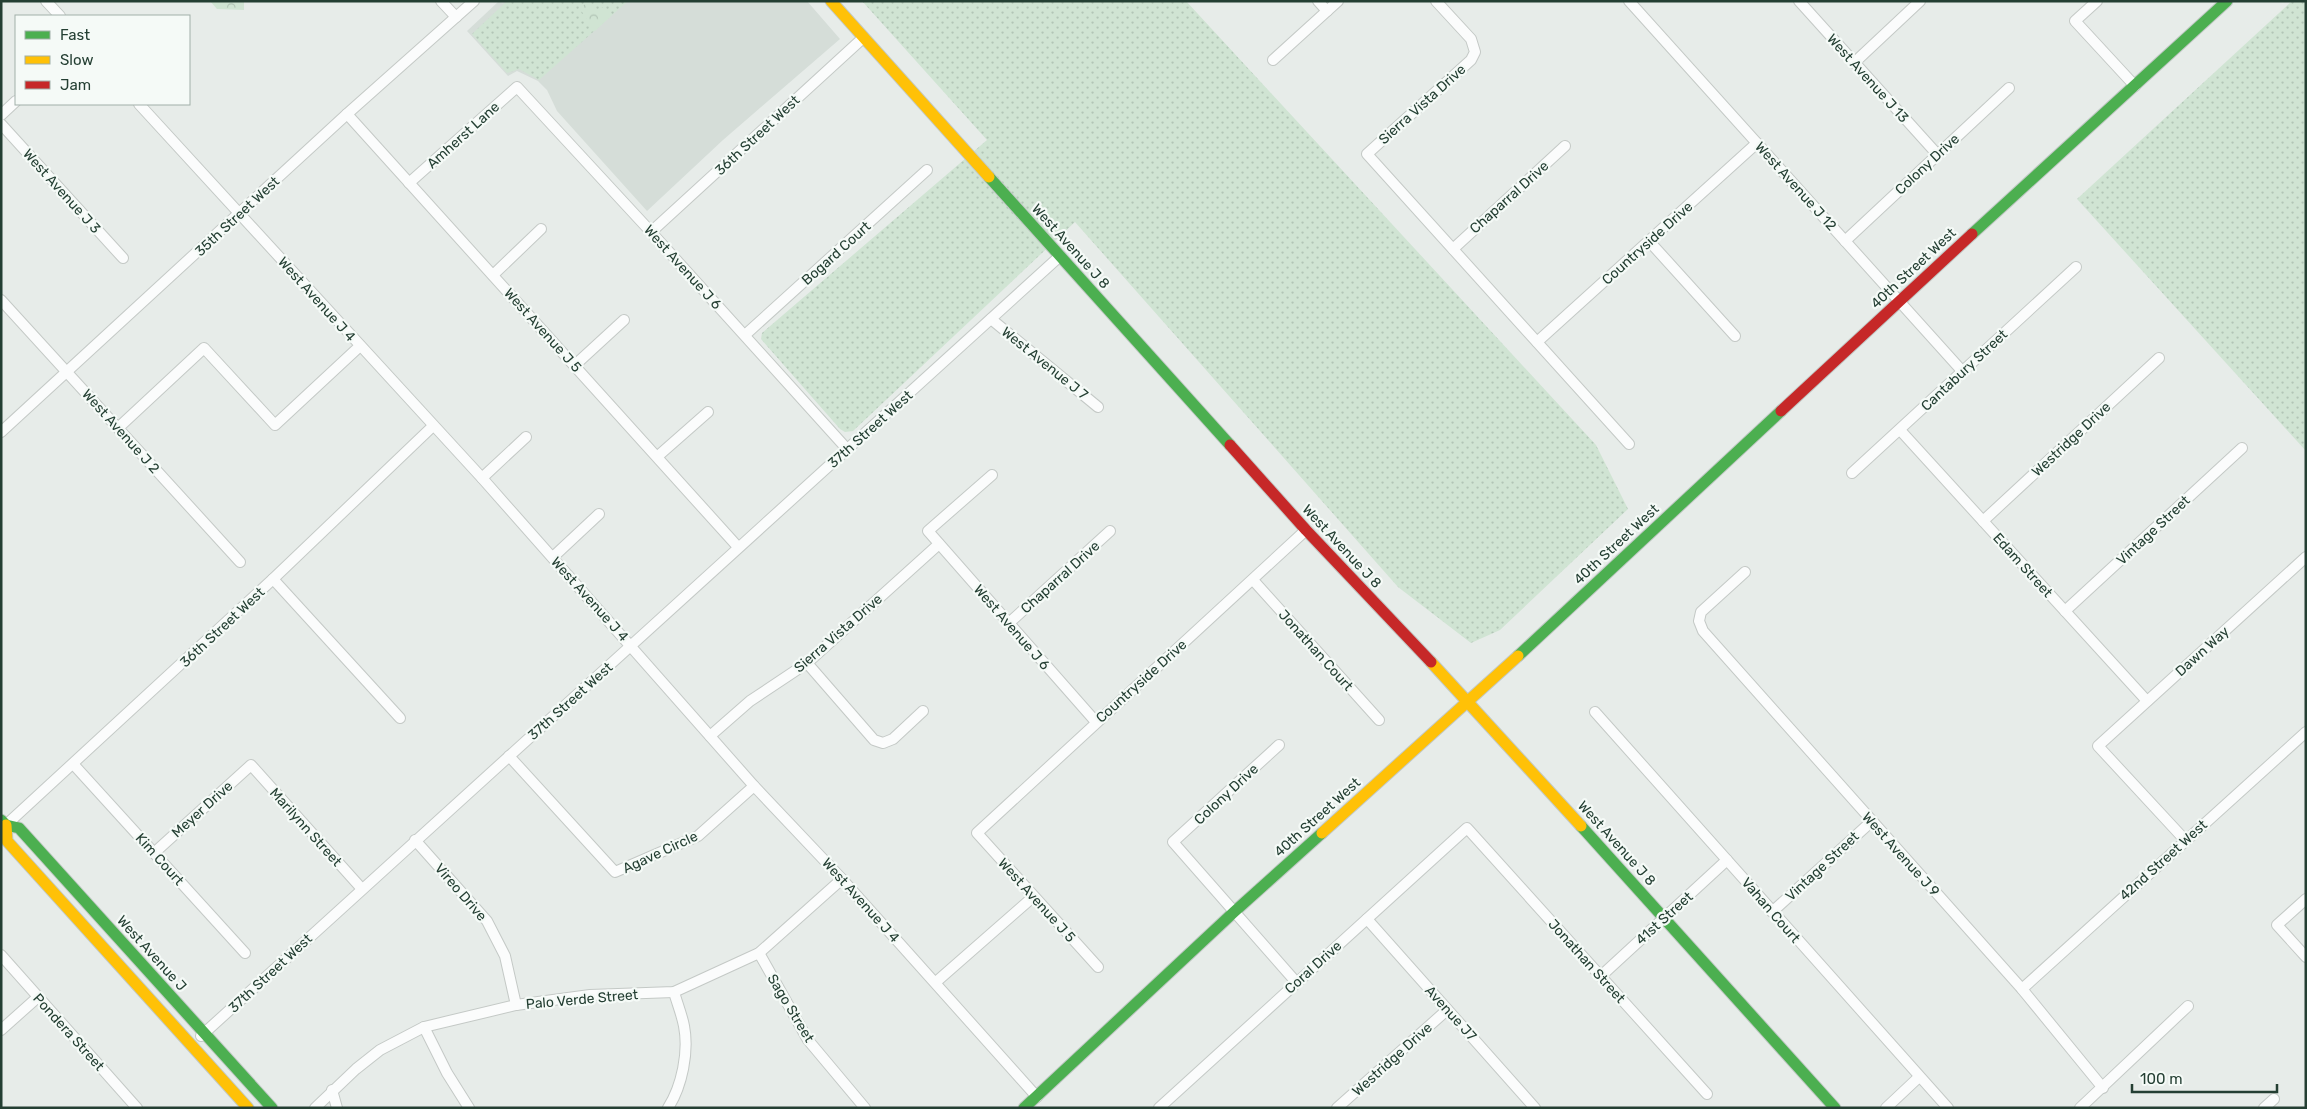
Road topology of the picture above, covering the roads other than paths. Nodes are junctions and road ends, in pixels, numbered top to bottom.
1 (46, 1) edge
2 (441, 1) edge
3 (474, 1) edge
4 (831, 1) edge
5 (1318, 1) edge
6 (1338, 1) edge
7 (1436, 1) edge
8 (1629, 1) edge
9 (1799, 1) edge
10 (1920, 1) edge
11 (2097, 1) edge
12 (2226, 1) edge
13 (1327, 11) junction
14 (59, 15) edge
15 (456, 17) junction
16 (863, 38) junction
17 (1273, 60) dead end
18 (1855, 62) junction
19 (2135, 86) junction
20 (517, 87) joint
21 (2009, 88) dead end
22 (15, 102) edge
23 (140, 105) edge
24 (347, 114) junction
25 (1, 115) edge
26 (1, 124) edge
27 (1757, 143) junction
28 (1565, 146) dead end
29 (1937, 154) junction
30 (928, 170) dead end
31 (409, 183) junction
32 (239, 214) junction
33 (541, 229) dead end
34 (651, 232) junction
35 (1649, 241) junction
36 (1845, 241) junction
37 (1453, 249) junction
38 (1060, 256) junction
39 (122, 258) dead end
40 (2076, 267) dead end
41 (493, 275) junction
42 (1, 300) edge
43 (1899, 301) junction
44 (991, 319) junction
45 (624, 320) dead end
46 (745, 335) junction
47 (1735, 336) dead end
48 (1537, 342) junction
49 (360, 346) junction
50 (2159, 358) dead end
51 (575, 365) junction
52 (68, 372) junction
53 (1963, 372) junction
54 (1098, 407) dead end
55 (708, 412) dead end
56 (433, 426) junction
57 (118, 428) junction
58 (1900, 430) junction
59 (1, 432) edge
60 (526, 438) dead end
61 (1629, 444) dead end
62 (2242, 448) dead end
63 (847, 449) junction
64 (658, 456) junction
65 (1852, 473) dead end
66 (992, 475) dead end
67 (482, 478) junction
68 (599, 514) dead end
69 (1983, 521) junction
70 (1306, 530) junction
71 (1110, 531) dead end
72 (939, 544) junction
73 (738, 547) junction
74 (552, 557) junction
75 (2306, 557) edge
76 (240, 562) dead end
77 (1745, 572) dead end
78 (273, 580) junction
79 (1253, 580) junction
80 (2065, 611) junction
81 (1009, 623) junction
82 (631, 645) junction
83 (807, 663) junction
84 (2147, 701) junction
85 (1469, 702) junction
86 (923, 711) dead end
87 (1595, 712) dead end
88 (400, 718) dead end
89 (1379, 720) dead end
90 (1096, 722) junction
91 (2306, 732) edge
92 (710, 736) junction
93 (1279, 745) dead end
94 (509, 756) junction
95 (74, 765) junction
96 (251, 765) joint
97 (754, 786) junction
98 (1872, 820) junction
99 (4, 823) edge
100 (1468, 828) joint
101 (977, 833) joint
102 (415, 840) junction
103 (2185, 840) junction
104 (154, 852) junction
105 (1727, 860) junction
106 (842, 879) junction
107 (362, 889) junction
108 (1033, 897) junction
109 (2306, 899) edge
110 (1234, 912) junction
111 (1772, 912) junction
112 (1664, 918) junction
113 (1367, 919) junction
114 (759, 953) junction
115 (245, 954) dead end
116 (1, 956) edge
117 (2306, 956) edge
118 (1098, 967) dead end
119 (1601, 976) junction
120 (936, 982) junction
121 (1296, 982) junction
122 (2022, 989) junction
123 (674, 992) junction
124 (38, 997) junction
125 (516, 1005) junction
126 (2188, 1006) dead end
127 (1447, 1010) junction
128 (424, 1028) junction
129 (1, 1030) edge
130 (205, 1033) junction
131 (192, 1045) junction
132 (1919, 1077) junction
133 (2103, 1088) junction
134 (332, 1090) junction
135 (1707, 1094) dead end
136 (1037, 1096) junction
137 (2274, 1099) dead end
138 (1349, 1104) edge
139 (137, 1108) edge
140 (248, 1108) edge
141 (272, 1108) edge
142 (314, 1108) edge
143 (337, 1108) edge
144 (469, 1108) edge
145 (668, 1108) edge
146 (865, 1108) edge
147 (1024, 1108) edge
148 (1158, 1108) edge
149 (1337, 1108) edge
150 (1535, 1108) edge
151 (1835, 1108) edge
152 (1886, 1108) edge
153 (1948, 1108) edge
154 (2080, 1108) edge
155 (2264, 1108) edge

1 - 14 street
2 - 15 street
3 - 15 street, 35th Street West
4 - 16 main road, West Avenue J 8
5 - 13 street
6 - 13 street
7 - 37 street, Sierra Vista Drive
8 - 27 street, West Avenue J 12
9 - 18 street, West Avenue J 13
10 - 18 street
11 - 19 street
12 - 19 main road, 40th Street West
13 - 17 street
15 - 24 street, 35th Street West
16 - 34 street, 36th Street West
16 - 38 main road, West Avenue J 8
18 - 29 street, West Avenue J 13
19 - 43 main road, 40th Street West
20 - 31 street, Amherst Lane
20 - 34 street, West Avenue J 6
21 - 29 street, Colony Drive
22 - 25 street
23 - 32 street, West Avenue J 4
24 - 31 street, West Avenue J 5
24 - 32 street, 35th Street West
26 - 39 street, West Avenue J 3
27 - 35 street, Countryside Drive
27 - 36 street, West Avenue J 12
28 - 37 street, Chaparral Drive
29 - 36 street, Colony Drive
30 - 46 street, Bogard Court
31 - 41 street, West Avenue J 5
32 - 49 street, West Avenue J 4
32 - 52 street, 35th Street West
33 - 41 street
34 - 46 street, West Avenue J 6
35 - 47 street
35 - 48 street, Countryside Drive
36 - 43 street, West Avenue J 12
37 - 48 street
38 - 44 street, 37th Street West
38 - 70 main road, West Avenue J 8
40 - 53 street, Cantabury Street
41 - 51 street, West Avenue J 5
42 - 52 street, West Avenue J 2
43 - 53 street, West Avenue J 12
43 - 85 main road, 40th Street West
44 - 54 street, West Avenue J 7
44 - 63 street, 37th Street West
45 - 51 street
46 - 63 street, West Avenue J 6
48 - 61 street
49 - 56 street, West Avenue J 4
49 - 57 street
50 - 69 street, Westridge Drive
51 - 64 street, West Avenue J 5
52 - 57 street, West Avenue J 2
52 - 59 street, 35th Street West
53 - 58 street, Cantabury Street
55 - 64 street
56 - 67 street, West Avenue J 4
56 - 78 street, 36th Street West
57 - 76 street, West Avenue J 2
58 - 65 street, Cantabury Street
58 - 69 street, Edam Street
60 - 67 street
62 - 80 street, Vintage Street
63 - 73 street, 37th Street West
64 - 73 street, West Avenue J 5
66 - 72 street, West Avenue J 6
67 - 74 street, West Avenue J 4
68 - 74 street
69 - 80 street, Edam Street
70 - 79 street, Countryside Drive
70 - 85 main road, West Avenue J 8
71 - 81 street, Chaparral Drive
72 - 81 street, West Avenue J 6
72 - 83 street, Sierra Vista Drive
73 - 82 street, 37th Street West
74 - 82 street, West Avenue J 4
75 - 84 street, Dawn Way
77 - 98 street, West Avenue J 9
78 - 88 street
78 - 95 street, 36th Street West
79 - 89 street, Jonathan Court
79 - 90 street, Countryside Drive
80 - 84 street, Edam Street
81 - 90 street, West Avenue J 6
82 - 92 street, West Avenue J 4
82 - 94 street, 37th Street West
83 - 86 street
83 - 92 street, Sierra Vista Drive
84 - 103 street, Dawn Way
85 - 110 main road, 40th Street West
85 - 112 main road, West Avenue J 8
87 - 105 street, Vahan Court
90 - 101 street, Countryside Drive
91 - 103 street, 42nd Street West
92 - 97 street, West Avenue J 4
93 - 110 street, Colony Drive
94 - 97 street, Agave Circle
94 - 102 street, 37th Street West
95 - 99 street, 36th Street West
95 - 104 street, Kim Court
96 - 104 street, Meyer Drive
96 - 107 street, Marilynn Street
97 - 106 street, West Avenue J 4
98 - 111 street, Vintage Street
98 - 122 street, West Avenue J 9
99 - 130 main road, West Avenue J
99 - 131 main road
100 - 113 street, Coral Drive
100 - 119 street, Jonathan Street
101 - 108 street, West Avenue J 5
102 - 107 street, 37th Street West
102 - 125 street, Vireo Drive
103 - 122 street, 42nd Street West
104 - 115 street, Kim Court
105 - 111 street, Vahan Court
105 - 112 street, 41st Street
106 - 114 street, Palo Verde Street
106 - 120 street, West Avenue J 4
107 - 130 street, 37th Street West
108 - 118 street, West Avenue J 5
108 - 120 street
109 - 117 street
110 - 121 street
110 - 136 main road, 40th Street West
111 - 132 street, Vahan Court
112 - 119 street, 41st Street
112 - 151 main road, West Avenue J 8
113 - 121 street, Coral Drive
113 - 127 street, Avenue J7
114 - 123 street, Palo Verde Street
114 - 146 street, Sago Street
116 - 124 street, Pondera Street
119 - 135 street, Jonathan Street
120 - 136 street, West Avenue J 4
121 - 148 street, Coral Drive
122 - 133 street, West Avenue J 9
123 - 125 street, Palo Verde Street
123 - 145 street
124 - 129 street
124 - 139 street, Pondera Street
125 - 128 street, Palo Verde Street
126 - 133 street
127 - 138 street, Westridge Drive
127 - 150 street, Avenue J7
128 - 134 street, Palo Verde Street
128 - 144 street
130 - 131 street, 37th Street West
130 - 141 main road, West Avenue J
131 - 140 main road
132 - 152 street
132 - 153 street, Vahan Court
133 - 154 street
134 - 142 street, Palo Verde Street
134 - 143 street
136 - 147 main road, 40th Street West
137 - 155 street
138 - 149 street, Westridge Drive

